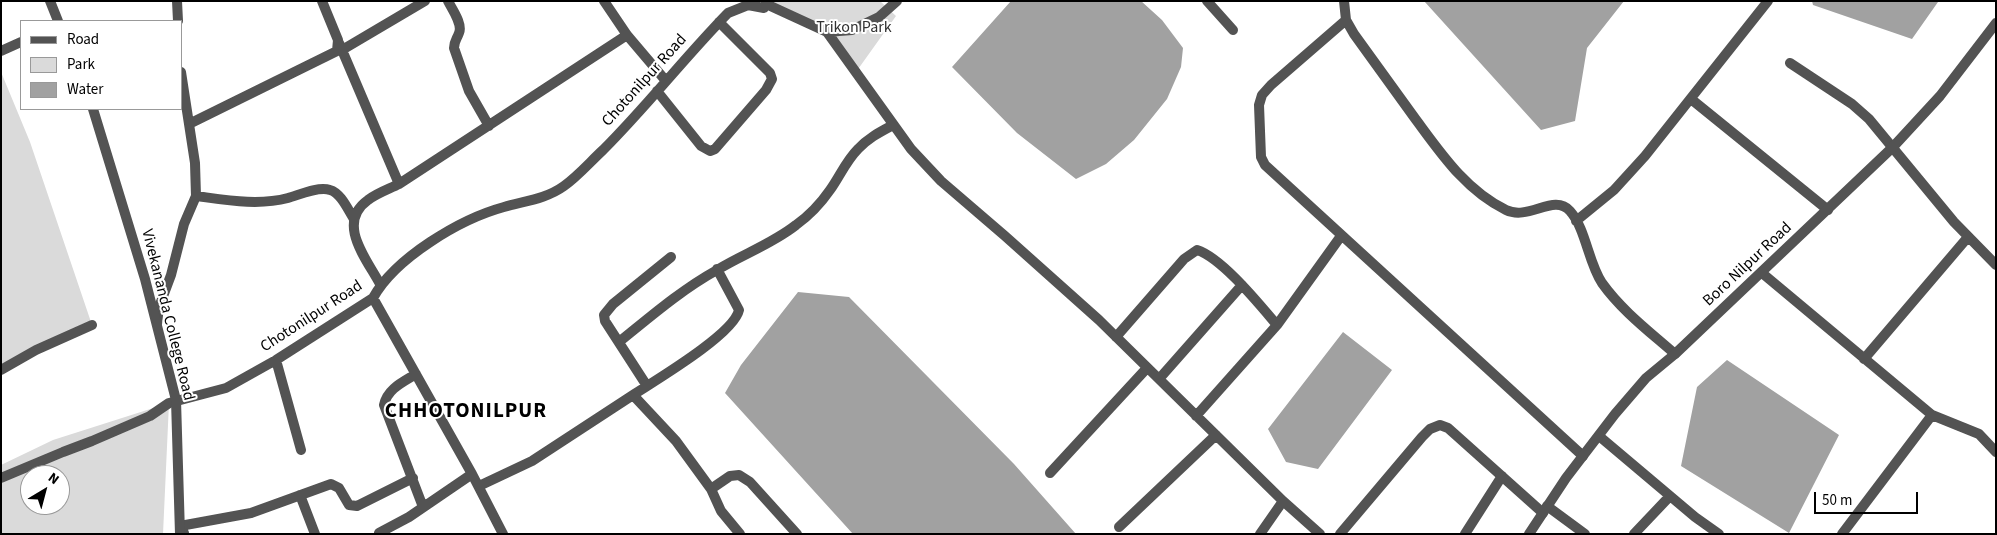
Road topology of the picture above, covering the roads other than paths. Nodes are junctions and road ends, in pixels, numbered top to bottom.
1 (50, 1) edge
2 (177, 1) edge
3 (322, 1) edge
4 (425, 1) edge
5 (448, 1) edge
6 (604, 1) edge
7 (897, 1) edge
8 (1207, 1) edge
9 (1344, 1) edge
10 (1768, 1) edge
11 (762, 4) edge
12 (58, 20) edge
13 (178, 20) edge
14 (1346, 20) junction
15 (719, 22) junction
16 (1996, 23) edge
17 (1233, 30) dead end
18 (827, 32) junction
19 (627, 35) junction
20 (20, 42) edge
21 (340, 45) junction
22 (1, 51) edge
23 (1790, 64) dead end
24 (182, 78) edge
25 (666, 81) junction
26 (657, 91) junction
27 (1691, 98) junction
28 (93, 110) edge
29 (189, 124) junction
30 (892, 125) junction
31 (489, 126) junction
32 (1894, 147) junction
33 (399, 184) junction
34 (196, 196) junction
35 (1828, 210) junction
36 (354, 219) junction
37 (1576, 220) junction
38 (1341, 236) junction
39 (1968, 237) junction
40 (671, 258) dead end
41 (1996, 265) edge
42 (717, 269) junction
43 (1762, 273) junction
44 (380, 284) junction
45 (1242, 285) junction
46 (373, 298) junction
47 (92, 325) dead end
48 (157, 325) junction
49 (1277, 325) junction
50 (1116, 337) junction
51 (619, 342) junction
52 (1675, 354) junction
53 (1864, 359) junction
54 (276, 360) junction
55 (1147, 368) junction
56 (1, 370) edge
57 (416, 374) junction
58 (1159, 379) junction
59 (647, 386) junction
60 (633, 395) junction
61 (176, 400) junction
62 (1932, 415) junction
63 (1196, 416) junction
64 (1216, 435) junction
65 (1599, 436) junction
66 (301, 450) dead end
67 (1996, 452) edge
68 (1583, 456) junction
69 (1050, 473) dead end
70 (472, 474) junction
71 (1502, 476) junction
72 (1, 478) edge
73 (413, 478) junction
74 (479, 486) junction
75 (711, 489) junction
76 (300, 495) junction
77 (1670, 496) junction
78 (1283, 501) junction
79 (423, 507) junction
80 (1545, 510) junction
81 (1119, 527) dead end
82 (182, 531) edge
83 (379, 533) edge
84 (315, 534) edge
85 (503, 534) edge
86 (740, 534) edge
87 (797, 534) edge
88 (1260, 534) edge
89 (1320, 534) edge
90 (1340, 534) edge
91 (1465, 534) edge
92 (1529, 534) edge
93 (1585, 534) edge
94 (1634, 534) edge
95 (1719, 534) edge
96 (1842, 534) edge

1 - 12 street
2 - 13 street
3 - 21 street
4 - 21 street
5 - 31 street
6 - 19 street
7 - 18 street, Chotonilpur Road
8 - 17 street
9 - 14 street
10 - 27 street
11 - 15 street, Chotonilpur Road
11 - 18 street, Chotonilpur Road
14 - 37 street
14 - 38 street
15 - 25 street, Chotonilpur Road
15 - 26 street
16 - 32 street, Boro Nilpur Road
18 - 30 street
19 - 25 street
19 - 31 street
20 - 22 street
21 - 29 street
21 - 33 street
23 - 32 street
24 - 29 street
25 - 26 street, Chotonilpur Road
26 - 44 street, Chotonilpur Road
27 - 35 street
27 - 37 street
28 - 48 street, Vivekananda College Road
29 - 34 street
30 - 42 street
30 - 50 street
31 - 33 street
32 - 35 street, Boro Nilpur Road
32 - 39 street
33 - 36 street
34 - 36 street
34 - 48 street
35 - 43 street, Boro Nilpur Road
36 - 44 street
37 - 52 street
38 - 49 street
38 - 68 street
39 - 41 street
39 - 53 street
40 - 51 street
42 - 51 street
42 - 59 street
43 - 52 street, Boro Nilpur Road
43 - 53 street
44 - 46 street, Chotonilpur Road
45 - 49 street
45 - 50 street
45 - 58 street
46 - 54 street, Chotonilpur Road
46 - 57 street
47 - 56 street
48 - 61 street, Vivekananda College Road
49 - 63 street
50 - 55 street
51 - 59 street
52 - 65 street, Boro Nilpur Road
53 - 62 street
54 - 61 street, Chotonilpur Road
54 - 66 street
55 - 58 street
55 - 69 street
57 - 70 street
57 - 73 street
58 - 63 street
59 - 60 street
60 - 74 street
60 - 75 street
61 - 72 street, Chotonilpur Road
61 - 82 street, Vivekananda College Road
62 - 67 street
62 - 96 street
63 - 64 street
64 - 78 street
64 - 81 street
65 - 68 street, Boro Nilpur Road
65 - 77 street
68 - 80 street, Boro Nilpur Road
70 - 74 street
70 - 79 street
71 - 80 street
71 - 90 street
71 - 91 street
73 - 76 street
73 - 79 street
74 - 85 street
75 - 86 street
75 - 87 street
76 - 82 street
76 - 84 street
77 - 94 street
77 - 95 street
78 - 88 street
78 - 89 street
79 - 83 street
80 - 92 street, Boro Nilpur Road
80 - 93 street

